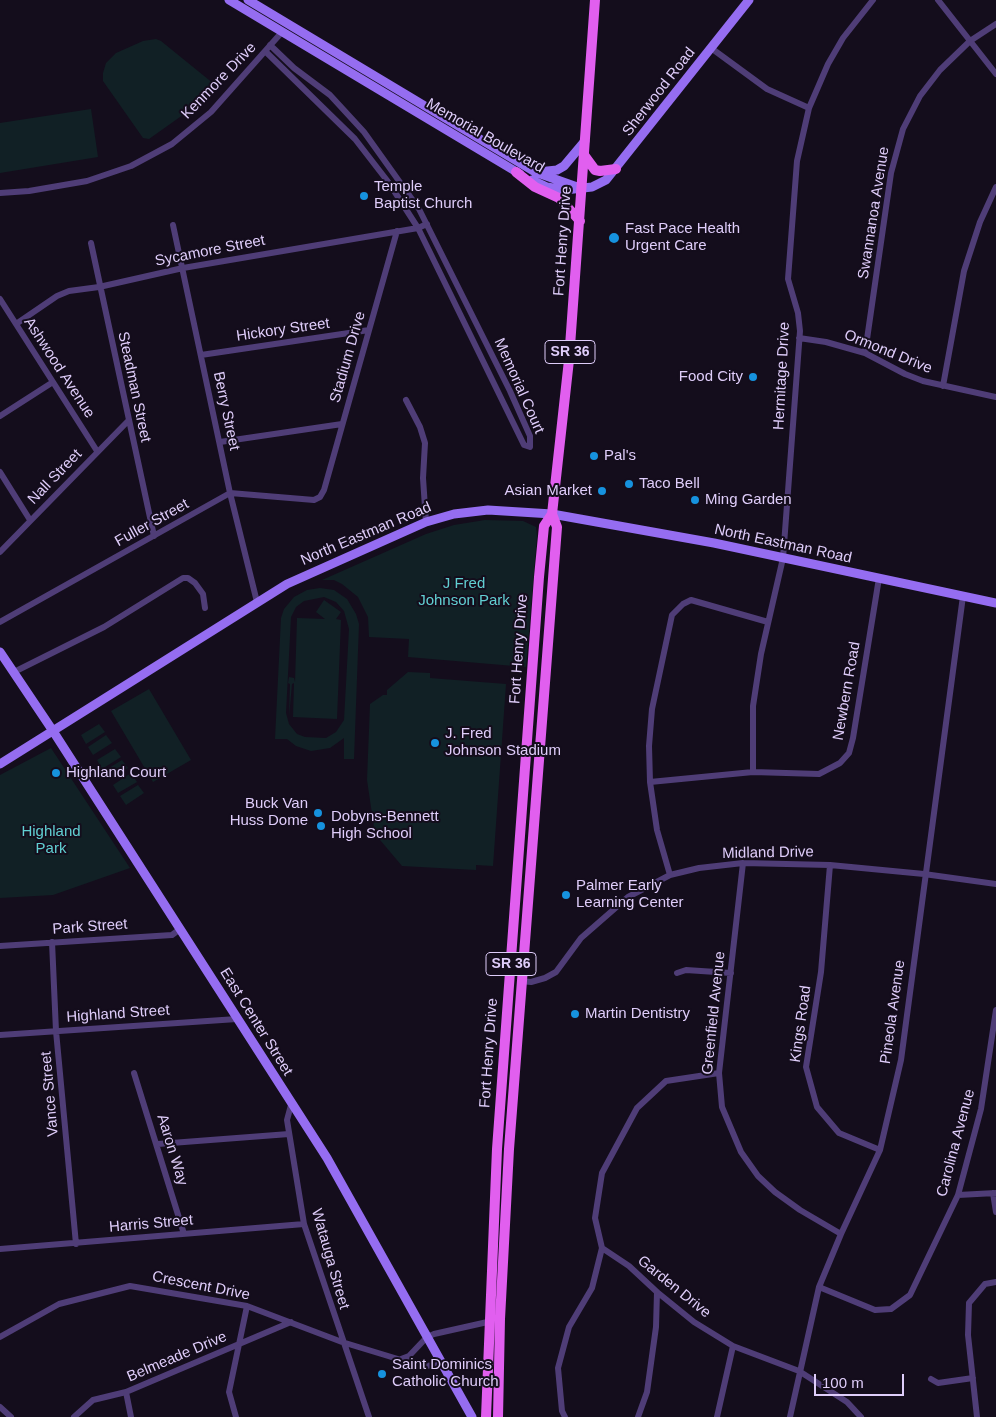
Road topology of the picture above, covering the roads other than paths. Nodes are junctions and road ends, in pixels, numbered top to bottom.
1 (229, 0) edge
2 (248, 0) edge
3 (595, 0) edge
4 (749, 0) edge
5 (873, 0) edge
6 (938, 0) edge
7 (996, 24) edge
8 (289, 25) junction
9 (282, 32) junction
10 (970, 41) junction
11 (268, 48) junction
12 (711, 48) junction
13 (362, 67) junction
14 (996, 74) edge
15 (356, 77) junction
16 (808, 108) junction
17 (364, 132) junction
18 (355, 138) junction
19 (585, 141) junction
20 (584, 156) junction
21 (616, 169) junction
22 (516, 172) junction
23 (535, 172) junction
24 (996, 187) edge
25 (582, 189) junction
26 (0, 193) edge
27 (580, 221) junction
28 (174, 224) dead end
29 (427, 224) junction
30 (418, 228) junction
31 (397, 230) junction
32 (91, 243) dead end
33 (183, 268) junction
34 (99, 287) junction
35 (0, 299) edge
36 (16, 324) junction
37 (369, 330) junction
38 (799, 338) junction
39 (865, 353) junction
40 (201, 355) junction
41 (498, 365) junction
42 (486, 371) junction
43 (53, 382) junction
44 (943, 386) junction
45 (996, 397) edge
46 (406, 400) dead end
47 (0, 416) edge
48 (129, 420) junction
49 (342, 424) junction
50 (220, 442) junction
51 (97, 451) junction
52 (0, 472) edge
53 (230, 494) junction
54 (552, 514) junction
55 (30, 520) junction
56 (426, 522) junction
57 (154, 536) junction
58 (0, 552) edge
59 (783, 558) junction
60 (879, 578) junction
61 (963, 596) junction
62 (257, 602) junction
63 (996, 603) edge
64 (206, 608) dead end
65 (0, 622) edge
66 (768, 622) junction
67 (0, 652) edge
68 (14, 672) junction
69 (53, 731) junction
70 (0, 764) edge
71 (753, 772) junction
72 (650, 782) junction
73 (743, 863) junction
74 (830, 865) junction
75 (924, 874) junction
76 (670, 875) junction
77 (996, 884) edge
78 (180, 929) junction
79 (52, 942) junction
80 (0, 946) edge
81 (677, 973) dead end
82 (730, 974) junction
83 (521, 981) junction
84 (996, 1010) edge
85 (237, 1019) junction
86 (56, 1031) junction
87 (0, 1035) edge
88 (134, 1073) dead end
89 (719, 1073) junction
90 (291, 1105) junction
91 (289, 1134) junction
92 (158, 1144) junction
93 (880, 1150) junction
94 (995, 1193) edge
95 (958, 1195) junction
96 (996, 1212) edge
97 (304, 1224) junction
98 (184, 1234) junction
99 (841, 1234) junction
100 (76, 1244) junction
101 (602, 1248) junction
102 (0, 1249) edge
103 (996, 1282) edge
104 (819, 1287) junction
105 (657, 1292) junction
106 (247, 1306) junction
107 (500, 1319) junction
108 (489, 1321) junction
109 (292, 1322) junction
110 (0, 1337) edge
111 (427, 1337) junction
112 (342, 1342) junction
113 (238, 1344) junction
114 (733, 1346) junction
115 (401, 1359) junction
116 (442, 1365) junction
117 (799, 1371) junction
118 (973, 1378) junction
119 (930, 1379) dead end
120 (487, 1380) junction
121 (126, 1392) junction
122 (0, 1406) edge
123 (499, 1414) edge
124 (11, 1417) edge
125 (74, 1417) edge
126 (131, 1417) edge
127 (236, 1417) edge
128 (369, 1417) edge
129 (472, 1417) edge
130 (486, 1417) edge
131 (565, 1417) edge
132 (638, 1417) edge
133 (717, 1417) edge
134 (790, 1417) edge
135 (861, 1417) edge
136 (977, 1417) edge

1 - 9 main road, Memorial Boulevard
2 - 8 main road, Memorial Boulevard
3 - 19 main road, Fort Henry Drive / SR 36
4 - 12 main road, Sherwood Road
5 - 16 street, Hermitage Drive
6 - 10 street
7 - 10 street, Swannanoa Avenue
8 - 9 main road
8 - 13 main road, Memorial Boulevard
9 - 11 street, Kenmore Drive
9 - 15 main road, Memorial Boulevard
10 - 14 street
10 - 39 street, Swannanoa Avenue
11 - 17 street, Memorial Court
11 - 18 street, Memorial Court
11 - 26 street, Kenmore Drive
12 - 16 street
12 - 21 main road, Sherwood Road
13 - 15 main road
13 - 23 main road, Memorial Boulevard
15 - 22 main road, Memorial Boulevard
16 - 38 street, Hermitage Drive
17 - 18 street
17 - 29 street, Memorial Court
18 - 30 street, Memorial Court
19 - 20 main road, Fort Henry Drive / SR 36
19 - 23 main road
20 - 21 main road
20 - 25 main road, Fort Henry Drive / SR 36
21 - 25 main road, Sherwood Road
22 - 25 main road, Memorial Boulevard
22 - 27 main road
23 - 25 main road, Memorial Boulevard
24 - 44 street
25 - 27 main road, Fort Henry Drive / SR 36
27 - 54 main road, Fort Henry Drive / SR 36
28 - 33 street, Berry Street
29 - 30 street, Sycamore Street
29 - 41 street, Memorial Court
30 - 31 street, Sycamore Street
30 - 42 street, Memorial Court
31 - 33 street, Sycamore Street
31 - 37 street, Stadium Drive
32 - 34 street, Steadman Street
33 - 34 street, Sycamore Street
33 - 40 street, Berry Street
34 - 36 street, Sycamore Street
34 - 48 street, Steadman Street
35 - 36 street, Ashwood Avenue
36 - 43 street, Ashwood Avenue
37 - 40 street, Hickory Street
37 - 49 street, Stadium Drive
38 - 39 street, Ormond Drive
38 - 59 street, Hermitage Drive
39 - 44 street, Ormond Drive
40 - 50 street, Berry Street
41 - 42 street
41 - 42 street, Memorial Court
43 - 47 street
43 - 51 street, Ashwood Avenue
44 - 45 street, Ormond Drive
46 - 56 street
48 - 51 street, Nall Street
48 - 57 street, Steadman Street
49 - 50 street
49 - 53 street, Stadium Drive
50 - 53 street, Berry Street
51 - 55 street, Nall Street
52 - 55 street
53 - 57 street, Fuller Street
53 - 62 street, Berry Street
54 - 56 main road, North Eastman Road
54 - 59 main road, North Eastman Road
54 - 83 main road, Fort Henry Drive / SR 36
54 - 108 main road, Fort Henry Drive / SR 36
55 - 58 street, Nall Street
56 - 62 main road, North Eastman Road
57 - 65 street, Fuller Street
59 - 60 main road, North Eastman Road
59 - 66 street, Hermitage Drive
60 - 61 main road, North Eastman Road
60 - 71 street, Newbern Road
61 - 63 main road, North Eastman Road
61 - 75 street, Pineola Avenue
62 - 69 main road, North Eastman Road
64 - 68 street
66 - 71 street, Hermitage Drive
66 - 72 street
67 - 68 main road, East Center Street
68 - 69 main road, East Center Street
69 - 70 main road, North Eastman Road
69 - 78 main road, East Center Street
71 - 72 street, Newbern Road
72 - 76 street
73 - 74 street, Midland Drive
73 - 76 street, Midland Drive
73 - 82 street, Greenfield Avenue
74 - 75 street, Midland Drive
74 - 93 street, Kings Road
75 - 77 street, Midland Drive
75 - 93 street, Pineola Avenue
76 - 83 street, Midland Drive
78 - 79 street, Park Street
78 - 85 main road, East Center Street
79 - 80 street, Park Street
79 - 86 street, Vance Street
81 - 82 street
82 - 89 street, Greenfield Avenue
83 - 107 main road, Fort Henry Drive / SR 36
84 - 95 street, Carolina Avenue
85 - 86 street, Highland Street
85 - 90 main road, East Center Street
86 - 87 street, Highland Street
86 - 100 street, Vance Street
88 - 92 street, Aaron Way
89 - 99 street, Greenfield Avenue
89 - 101 street
90 - 91 street, Watauga Street
90 - 111 main road, East Center Street
91 - 92 street
91 - 97 street, Watauga Street
92 - 98 street, Aaron Way
93 - 99 street, Pineola Avenue
94 - 95 street
94 - 96 street
95 - 104 street, Carolina Avenue
97 - 98 street, Harris Street
97 - 112 street, Watauga Street
98 - 100 street, Harris Street
99 - 104 street, Pineola Avenue
100 - 102 street, Harris Street
101 - 105 street, Garden Drive
101 - 131 street
103 - 118 street
104 - 117 street, Pineola Avenue
105 - 114 street, Garden Drive
105 - 132 street
106 - 109 street, Crescent Drive
106 - 110 street, Crescent Drive
106 - 113 street
107 - 108 street
107 - 123 main road, Fort Henry Drive / SR 36
108 - 111 street
108 - 120 main road, Fort Henry Drive / SR 36
109 - 112 street, Crescent Drive
109 - 113 street, Belmeade Drive
111 - 115 street
111 - 116 main road, East Center Street
112 - 115 street, Crescent Drive
112 - 128 street, Watauga Street
113 - 121 street, Belmeade Drive
113 - 127 street
114 - 117 street, Garden Drive
114 - 133 street
115 - 116 street, Crescent Drive
116 - 129 main road, East Center Street
117 - 134 street, Pineola Avenue
117 - 135 street, Garden Drive
118 - 119 street
118 - 136 street
120 - 123 main road
120 - 130 main road, Fort Henry Drive / SR 36
121 - 125 street, Belmeade Drive
121 - 126 street
122 - 124 street

